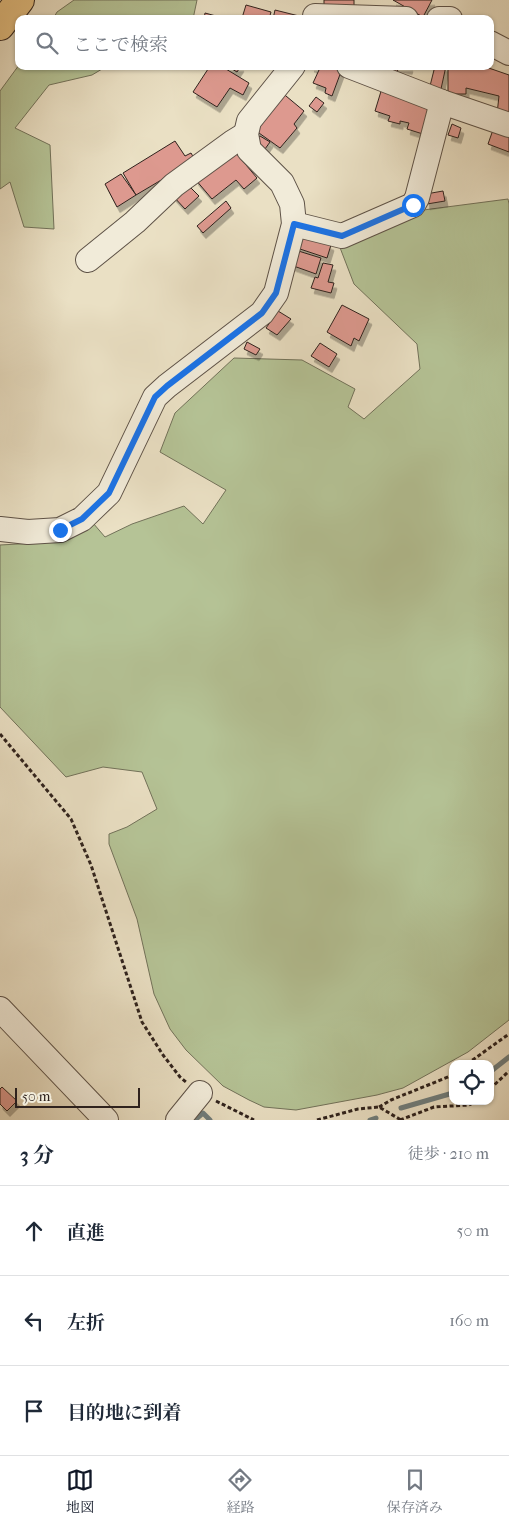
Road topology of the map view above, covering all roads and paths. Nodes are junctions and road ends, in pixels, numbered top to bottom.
1 (20, 0) edge
2 (315, 12) edge
3 (354, 15) edge
4 (0, 26) edge
5 (494, 45) edge
6 (509, 53) edge
7 (291, 70) edge
8 (359, 70) edge
9 (442, 102) junction
10 (509, 125) edge
11 (246, 134) junction
12 (294, 224) junction
13 (88, 260) dead end
14 (0, 528) edge
15 (0, 734) edge
16 (0, 1009) edge
17 (509, 1034) edge
18 (473, 1060) edge
19 (509, 1071) edge
20 (449, 1077) edge
21 (494, 1085) edge
22 (200, 1093) junction
23 (469, 1105) edge
24 (379, 1107) junction
25 (106, 1120) edge
26 (178, 1120) edge
27 (254, 1120) edge
28 (317, 1120) edge
29 (400, 1120) edge

1 - 4 main road
2 - 3 street
5 - 6 street
7 - 11 street
8 - 9 street
9 - 10 street
9 - 12 street
11 - 12 street
11 - 13 street
12 - 14 street
15 - 22 path
16 - 25 street
17 - 18 path
19 - 21 path
20 - 24 path
22 - 26 street
22 - 27 path
23 - 29 path
24 - 28 path
24 - 29 path

